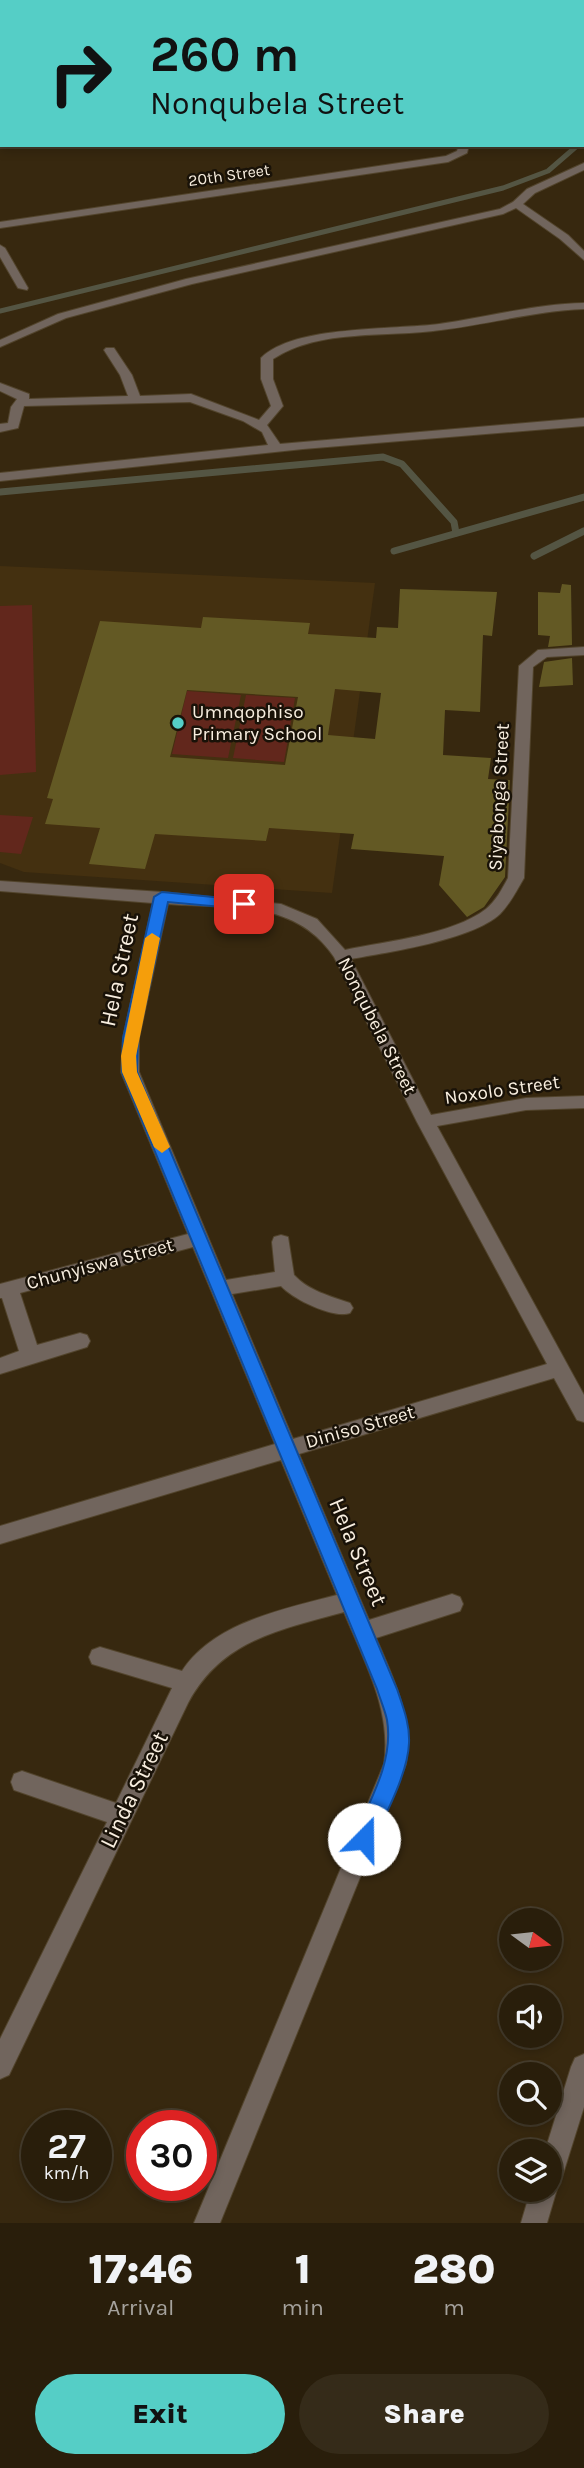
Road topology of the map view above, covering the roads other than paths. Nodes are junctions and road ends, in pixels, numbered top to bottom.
1 (463, 149) edge
2 (584, 166) edge
3 (517, 204) junction
4 (0, 225) edge
5 (0, 248) edge
6 (583, 253) edge
7 (23, 288) dead end
8 (584, 306) edge
9 (0, 344) edge
10 (110, 350) dead end
11 (0, 387) edge
12 (24, 398) junction
13 (135, 398) junction
14 (584, 422) edge
15 (259, 426) junction
16 (0, 428) edge
17 (276, 448) junction
18 (0, 477) edge
19 (584, 651) edge
20 (0, 886) edge
21 (162, 897) junction
22 (341, 956) junction
23 (584, 1102) edge
24 (426, 1122) junction
25 (199, 1238) junction
26 (281, 1242) dead end
27 (285, 1278) junction
28 (220, 1289) junction
29 (4, 1290) edge
30 (343, 1308) dead end
31 (80, 1341) dead end
32 (30, 1355) junction
33 (0, 1366) edge
34 (560, 1368) junction
35 (584, 1414) edge
36 (286, 1449) junction
37 (0, 1535) edge
38 (350, 1601) junction
39 (452, 1604) dead end
40 (363, 1632) junction
41 (100, 1657) dead end
42 (188, 1683) junction
43 (22, 1782) dead end
44 (121, 1816) junction
45 (3, 2054) edge
46 (584, 2067) edge
47 (561, 2139) edge
48 (540, 2202) edge
49 (207, 2223) edge
50 (534, 2223) edge

1 - 4 street, 20th Street
2 - 3 street
3 - 6 street
3 - 9 street
5 - 7 street
8 - 15 street
10 - 13 street
11 - 12 street
12 - 13 street
12 - 16 street
13 - 15 street
14 - 17 street
15 - 17 street
17 - 18 street
19 - 22 street, Siyabonga Street
20 - 21 street, Nonqubela Street
21 - 22 street, Nonqubela Street
21 - 25 street, Hela Street
22 - 24 street, Nonqubela Street
23 - 24 street, Noxolo Street
24 - 34 street, Nonqubela Street
25 - 28 street, Hela Street
25 - 29 street, Chunyiswa Street
26 - 27 street
27 - 28 street
27 - 30 street
28 - 36 street, Hela Street
29 - 32 street
31 - 32 street
32 - 33 street
34 - 35 street, Nonqubela Street
34 - 36 street, Diniso Street
36 - 37 street, Diniso Street
36 - 38 street, Hela Street
38 - 40 street, Hela Street
38 - 42 street, Linda Street
39 - 40 street
40 - 49 street, Hela Street
41 - 42 street
42 - 44 street, Linda Street
43 - 44 street
44 - 45 street, Linda Street
46 - 47 street
48 - 50 street

